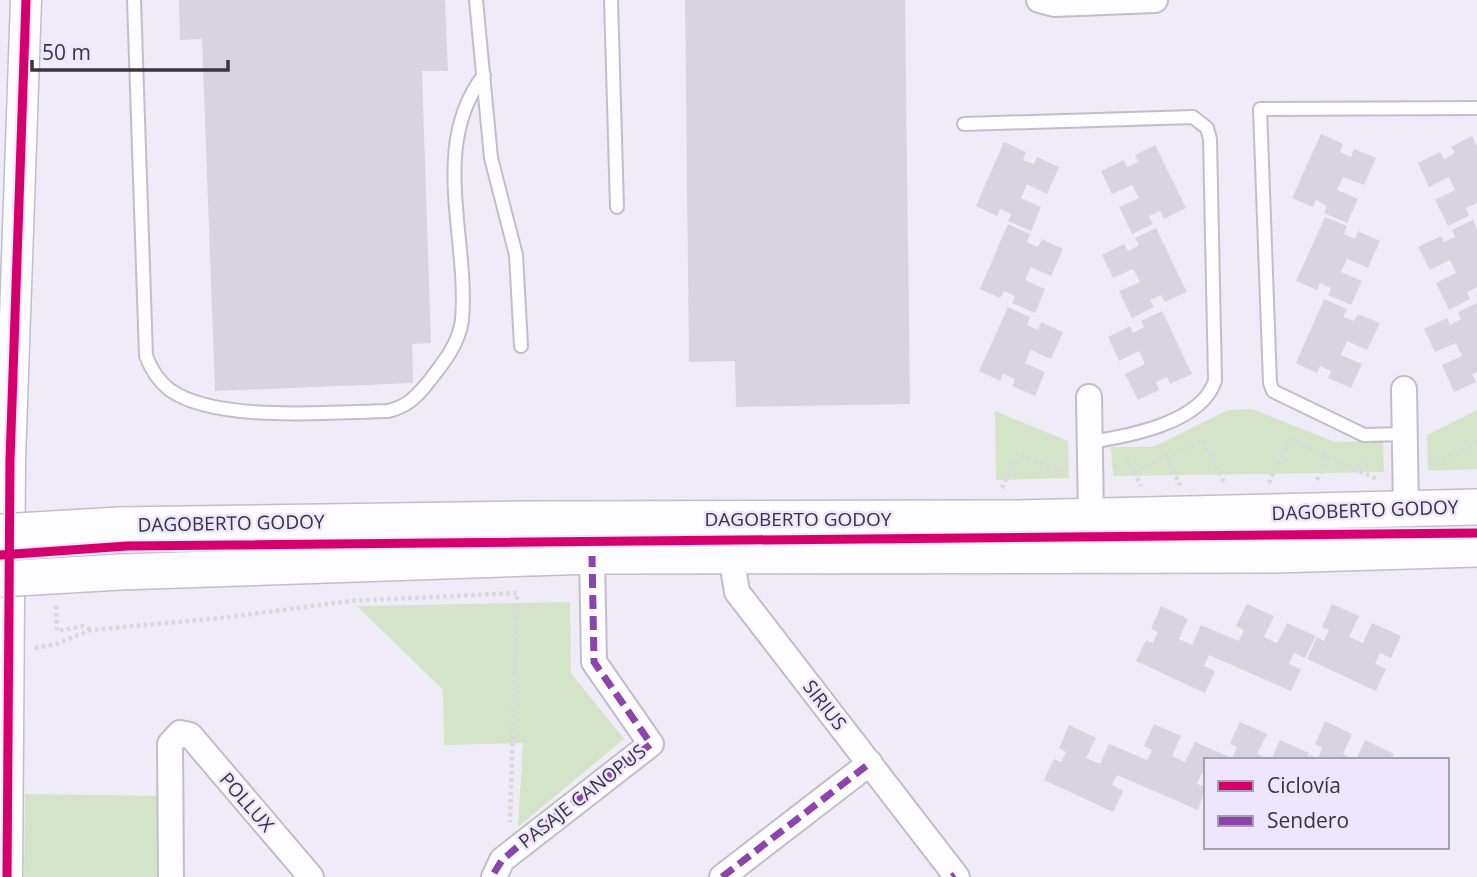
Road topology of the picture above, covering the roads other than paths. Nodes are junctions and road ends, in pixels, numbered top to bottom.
1 (26, 0) edge
2 (134, 0) edge
3 (477, 0) edge
4 (611, 0) edge
5 (1039, 0) edge
6 (1155, 0) edge
7 (484, 75) junction
8 (1477, 108) edge
9 (964, 124) dead end
10 (617, 207) dead end
11 (521, 346) dead end
12 (1404, 389) dead end
13 (1089, 397) dead end
14 (1405, 434) junction
15 (1090, 442) junction
16 (1477, 507) edge
17 (1406, 509) junction
18 (1091, 517) junction
19 (486, 519) junction
20 (732, 520) junction
21 (0, 532) edge
22 (1477, 550) edge
23 (592, 556) junction
24 (731, 556) junction
25 (485, 559) junction
26 (0, 579) edge
27 (870, 763) junction
28 (955, 876) edge
29 (7, 877) edge
30 (171, 877) edge
31 (311, 877) edge
32 (494, 877) edge
33 (722, 877) edge

1 - 29 street
2 - 7 lane
3 - 7 lane
4 - 10 lane
5 - 6 street
7 - 11 lane
8 - 14 lane
9 - 15 lane
12 - 14 street
13 - 15 street
14 - 17 street
15 - 18 street
16 - 17 main road, DAGOBERTO GODOY
17 - 18 main road, DAGOBERTO GODOY
18 - 20 main road, DAGOBERTO GODOY
19 - 20 main road, DAGOBERTO GODOY
19 - 21 main road, DAGOBERTO GODOY, bridge
19 - 25 main road
20 - 24 street, SIRIUS
22 - 24 main road, DAGOBERTO GODOY
23 - 24 main road, DAGOBERTO GODOY
23 - 25 main road, DAGOBERTO GODOY
23 - 32 street, PASAJE CANOPUS
24 - 27 street, SIRIUS
25 - 26 main road, DAGOBERTO GODOY, bridge
27 - 28 street, SIRIUS
27 - 33 street
30 - 31 street, POLLUX

